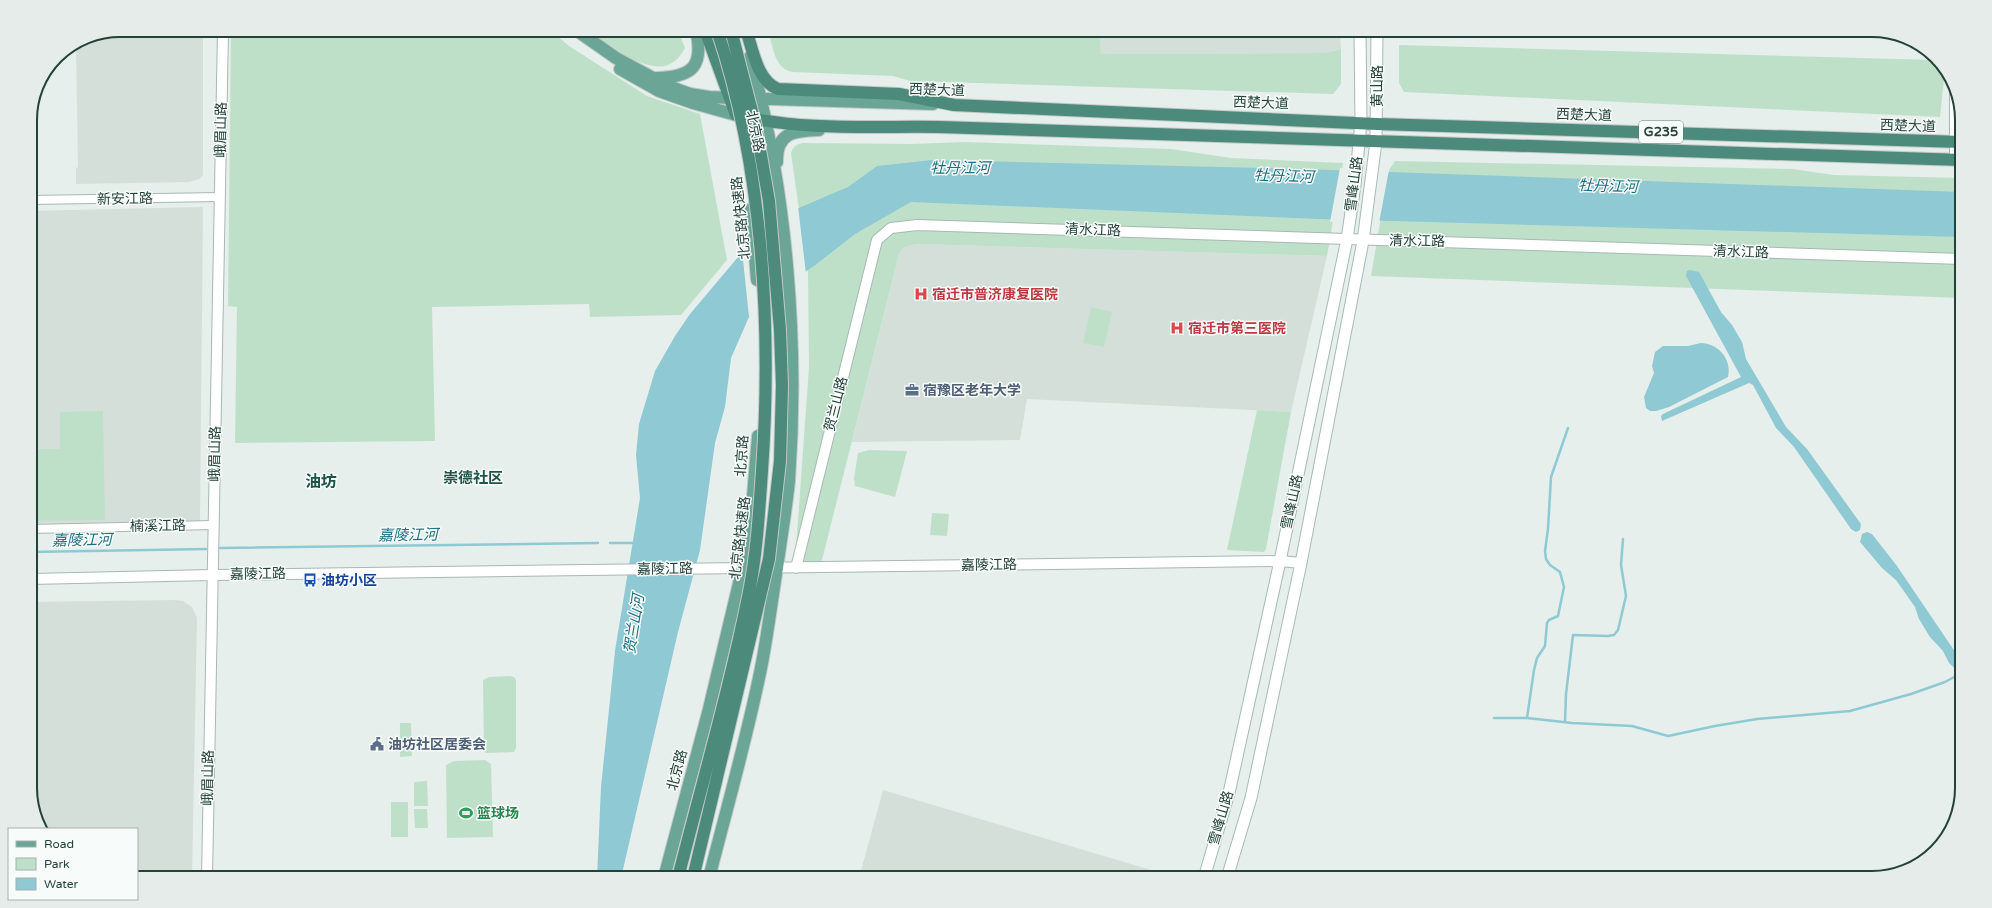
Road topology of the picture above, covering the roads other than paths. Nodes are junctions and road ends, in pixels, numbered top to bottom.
1 (223, 37) edge
2 (575, 37) edge
3 (586, 37) edge
4 (698, 37) edge
5 (708, 37) edge
6 (715, 37) edge
7 (719, 37) edge
8 (733, 37) edge
9 (744, 37) edge
10 (748, 37) edge
11 (1360, 37) edge
12 (1377, 37) edge
13 (657, 78) junction
14 (731, 98) junction
15 (760, 98) junction
16 (954, 105) junction
17 (736, 115) junction
18 (764, 122) junction
19 (1361, 122) junction
20 (1377, 124) junction
21 (955, 127) junction
22 (1359, 140) junction
23 (1376, 142) junction
24 (1955, 142) edge
25 (1955, 160) edge
26 (777, 183) junction
27 (220, 198) junction
28 (37, 200) edge
29 (1347, 239) junction
30 (876, 240) joint
31 (1363, 240) junction
32 (1955, 259) edge
33 (213, 525) junction
34 (37, 529) edge
35 (1280, 561) junction
36 (1301, 563) junction
37 (742, 568) junction
38 (777, 568) junction
39 (796, 568) junction
40 (212, 574) junction
41 (37, 579) edge
42 (207, 871) edge
43 (666, 871) edge
44 (680, 871) edge
45 (695, 871) edge
46 (711, 871) edge
47 (1206, 871) edge
48 (1229, 871) edge

1 - 27 street, 峨眉山路
2 - 17 main road
3 - 13 main road, 西楚大道
4 - 13 main road
5 - 14 highway
6 - 14 main road, 北京路
7 - 44 highway, 北京路快速路, bridge
8 - 45 highway, 北京路快速路, bridge
9 - 15 main road, 北京路
10 - 16 highway
11 - 19 main road, 黄山路
12 - 20 main road, 黄山路
13 - 14 main road, 西楚大道
14 - 15 main road, 西楚大道
14 - 17 highway
15 - 16 main road, 西楚大道
15 - 18 main road, 北京路
16 - 19 highway, 西楚大道
17 - 18 highway
17 - 37 main road, 北京路
18 - 21 highway
18 - 26 main road, 北京路
19 - 20 highway, 西楚大道 / G235
19 - 22 main road, 雪峰山路
20 - 23 main road, 黄山路
20 - 24 highway, 西楚大道 / G235
21 - 22 highway
21 - 26 main road
22 - 23 highway, G235
22 - 29 main road, 雪峰山路
23 - 25 highway, G235
23 - 31 main road, 雪峰山路
26 - 38 main road, 北京路
27 - 28 street, 新安江路
27 - 33 street, 峨眉山路
29 - 30 street, 清水江路
29 - 31 street, 清水江路
29 - 35 main road, 雪峰山路
30 - 39 street, 贺兰山路
31 - 32 street, 清水江路
31 - 36 main road, 雪峰山路
33 - 34 street, 楠溪江路
33 - 40 street, 峨眉山路
35 - 36 street, 嘉陵江路
35 - 39 street, 嘉陵江路
35 - 47 main road, 雪峰山路
36 - 48 main road, 雪峰山路
37 - 38 street, 嘉陵江路
37 - 40 street, 嘉陵江路
37 - 43 main road, 北京路
38 - 39 street, 嘉陵江路
38 - 46 main road, 北京路
40 - 41 street, 嘉陵江路
40 - 42 street, 峨眉山路

